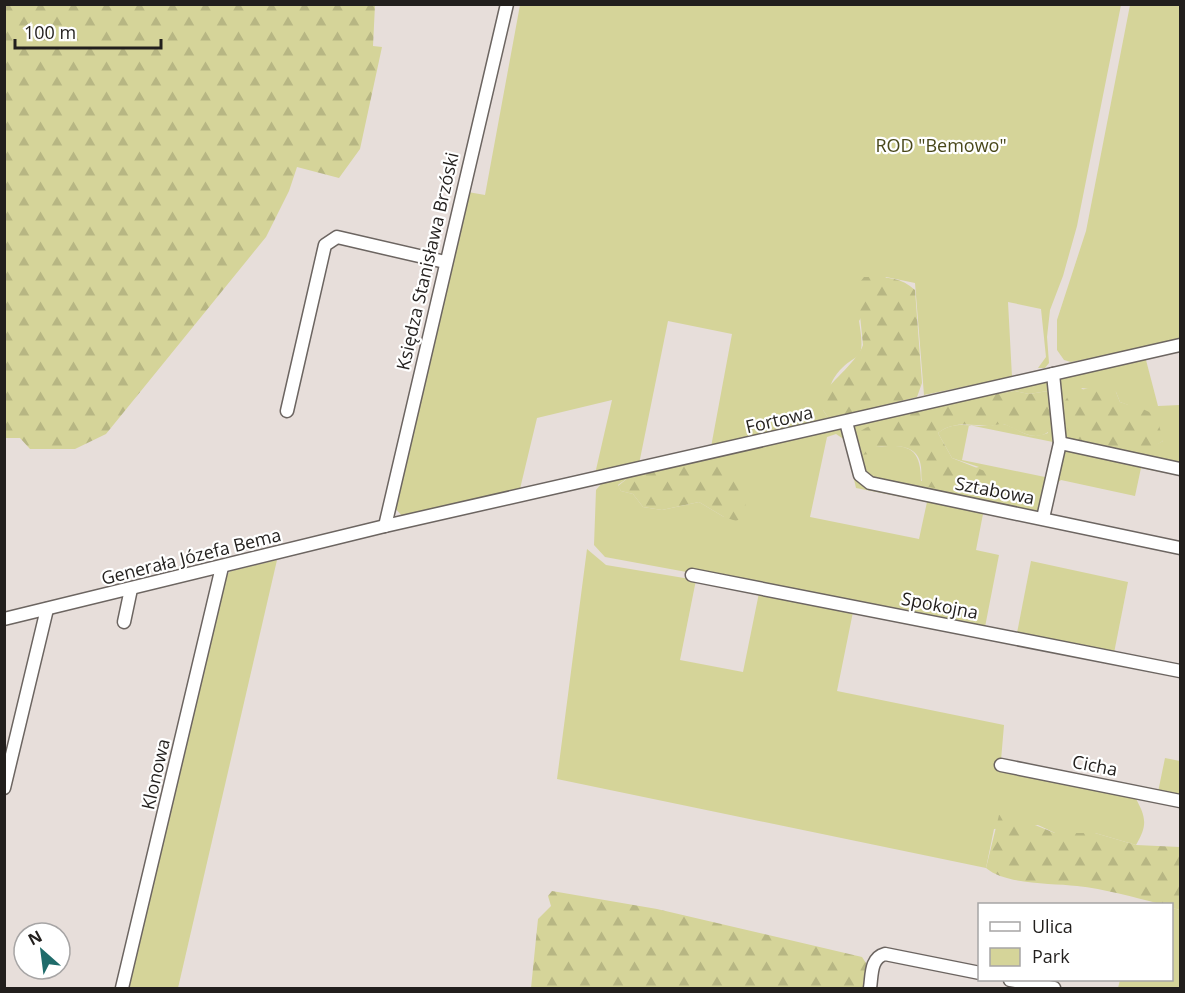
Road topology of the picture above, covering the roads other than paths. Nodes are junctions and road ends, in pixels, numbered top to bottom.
1 (507, 4) edge
2 (445, 261) junction
3 (1180, 345) edge
4 (1053, 374) junction
5 (287, 411) dead end
6 (846, 422) junction
7 (1060, 443) junction
8 (1180, 469) edge
9 (1043, 518) junction
10 (386, 526) junction
11 (1180, 548) edge
12 (222, 567) junction
13 (692, 575) dead end
14 (131, 589) junction
15 (47, 609) junction
16 (4, 619) edge
17 (124, 622) dead end
18 (1180, 671) edge
19 (1001, 765) dead end
20 (4, 788) edge
21 (1180, 801) edge
22 (978, 973) edge
23 (1016, 981) edge
24 (122, 988) edge
25 (870, 988) edge
26 (1054, 988) edge

1 - 2 street, Księdza Stanisława Brzóski
2 - 5 street
2 - 10 street, Księdza Stanisława Brzóski
3 - 4 street, Fortowa
4 - 6 street, Fortowa
4 - 7 street
6 - 9 street, Sztabowa
6 - 10 street, Fortowa
7 - 8 street
7 - 9 street
9 - 11 street, Sztabowa
10 - 12 street, Generała Józefa Bema
12 - 14 street, Generała Józefa Bema
12 - 24 street, Klonowa
13 - 18 street, Spokojna
14 - 15 street, Generała Józefa Bema
14 - 17 street
15 - 16 street, Generała Józefa Bema
15 - 20 street
19 - 21 street, Cicha
22 - 25 street
23 - 26 street

